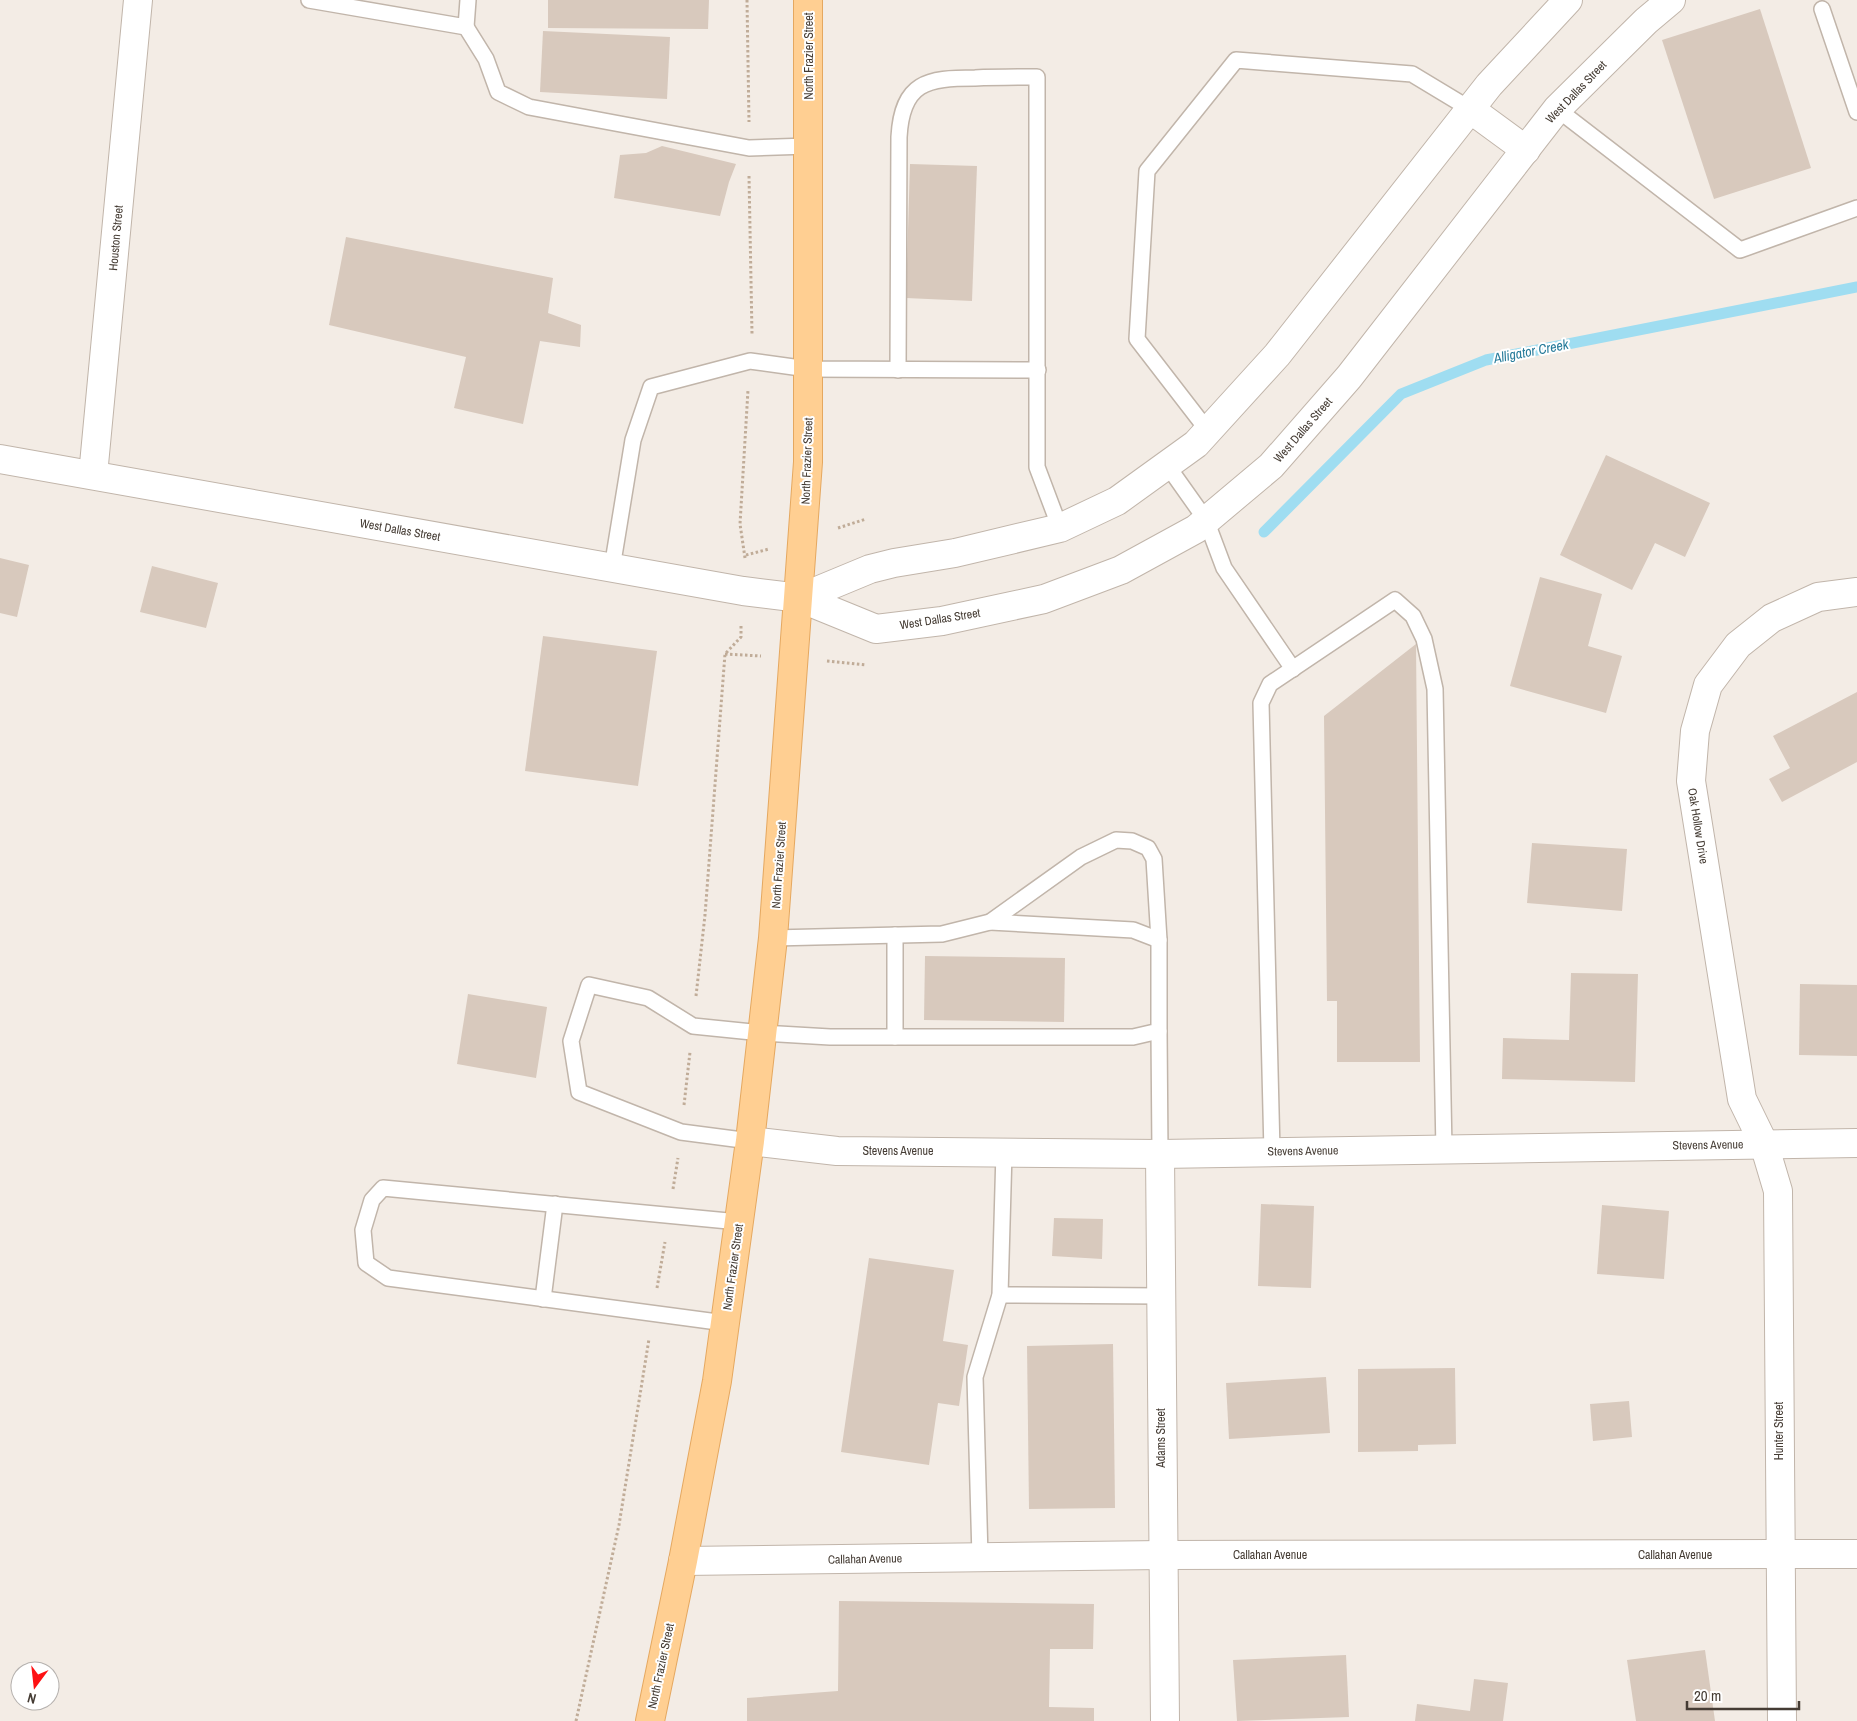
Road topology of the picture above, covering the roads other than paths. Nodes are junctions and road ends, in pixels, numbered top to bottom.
1 (138, 0) edge
2 (309, 0) edge
3 (468, 0) edge
4 (808, 0) edge
5 (1670, 0) edge
6 (1564, 1) edge
7 (1822, 8) dead end
8 (466, 27) junction
9 (1470, 109) junction
10 (1557, 110) junction
11 (1857, 112) edge
12 (808, 146) junction
13 (1526, 150) junction
14 (1857, 208) edge
15 (808, 369) junction
16 (898, 370) junction
17 (1038, 370) junction
18 (1208, 431) junction
19 (0, 459) edge
20 (1167, 465) junction
21 (93, 475) junction
22 (1206, 520) junction
23 (1060, 528) junction
24 (612, 568) junction
25 (1857, 592) edge
26 (800, 598) junction
27 (1293, 669) junction
28 (990, 922) junction
29 (895, 935) junction
30 (773, 938) junction
31 (1158, 940) junction
32 (1159, 1031) junction
33 (762, 1033) junction
34 (895, 1037) junction
35 (750, 1141) junction
36 (1857, 1143) edge
37 (1764, 1144) junction
38 (1444, 1150) junction
39 (1004, 1152) junction
40 (1272, 1152) junction
41 (1160, 1154) junction
42 (555, 1204) junction
43 (739, 1222) junction
44 (1000, 1295) junction
45 (1160, 1296) junction
46 (543, 1299) junction
47 (725, 1323) junction
48 (1857, 1554) edge
49 (1162, 1555) junction
50 (1780, 1555) junction
51 (980, 1557) junction
52 (683, 1561) junction
53 (650, 1721) edge
54 (1165, 1721) edge
55 (1782, 1721) edge

1 - 21 street, Houston Street
2 - 8 lane
3 - 8 lane
4 - 12 main road, North Frazier Street
5 - 10 street, West Dallas Street
6 - 9 street, West Dallas Street
7 - 11 lane
8 - 12 lane
9 - 13 street
9 - 18 street, West Dallas Street
9 - 18 lane
10 - 13 street, West Dallas Street
10 - 14 lane
12 - 15 main road, North Frazier Street
13 - 22 street, West Dallas Street
15 - 16 lane
15 - 24 lane
15 - 26 main road, North Frazier Street
16 - 17 lane
16 - 17 lane
17 - 23 lane
18 - 20 street, West Dallas Street
19 - 21 street, West Dallas Street
20 - 22 lane
20 - 23 street, West Dallas Street
21 - 24 street, West Dallas Street
22 - 26 street, West Dallas Street
22 - 27 lane
23 - 26 street, West Dallas Street
24 - 26 street, West Dallas Street
25 - 37 street, Oak Hollow Drive
26 - 30 main road, North Frazier Street
27 - 38 lane
27 - 40 lane
28 - 29 lane
28 - 31 lane
28 - 31 lane
29 - 30 lane
29 - 34 lane
30 - 33 main road, North Frazier Street
31 - 32 lane
32 - 34 lane
32 - 41 lane
33 - 34 lane
33 - 35 main road, North Frazier Street
33 - 35 lane
35 - 39 street, Stevens Avenue
35 - 43 main road, North Frazier Street
36 - 37 street, Stevens Avenue
37 - 38 street, Stevens Avenue
37 - 50 street, Hunter Street
38 - 40 street, Stevens Avenue
39 - 41 street, Stevens Avenue
39 - 44 lane
40 - 41 street, Stevens Avenue
41 - 45 street, Adams Street
42 - 43 lane
42 - 46 lane
42 - 46 lane
43 - 47 main road, North Frazier Street
44 - 45 lane
44 - 51 lane
45 - 49 street, Adams Street
46 - 47 lane
47 - 52 main road, North Frazier Street
48 - 50 street, Callahan Avenue
49 - 50 street, Callahan Avenue
49 - 51 street, Callahan Avenue
49 - 54 street, Adams Street
50 - 55 street, Hunter Street
51 - 52 street, Callahan Avenue
52 - 53 main road, North Frazier Street

